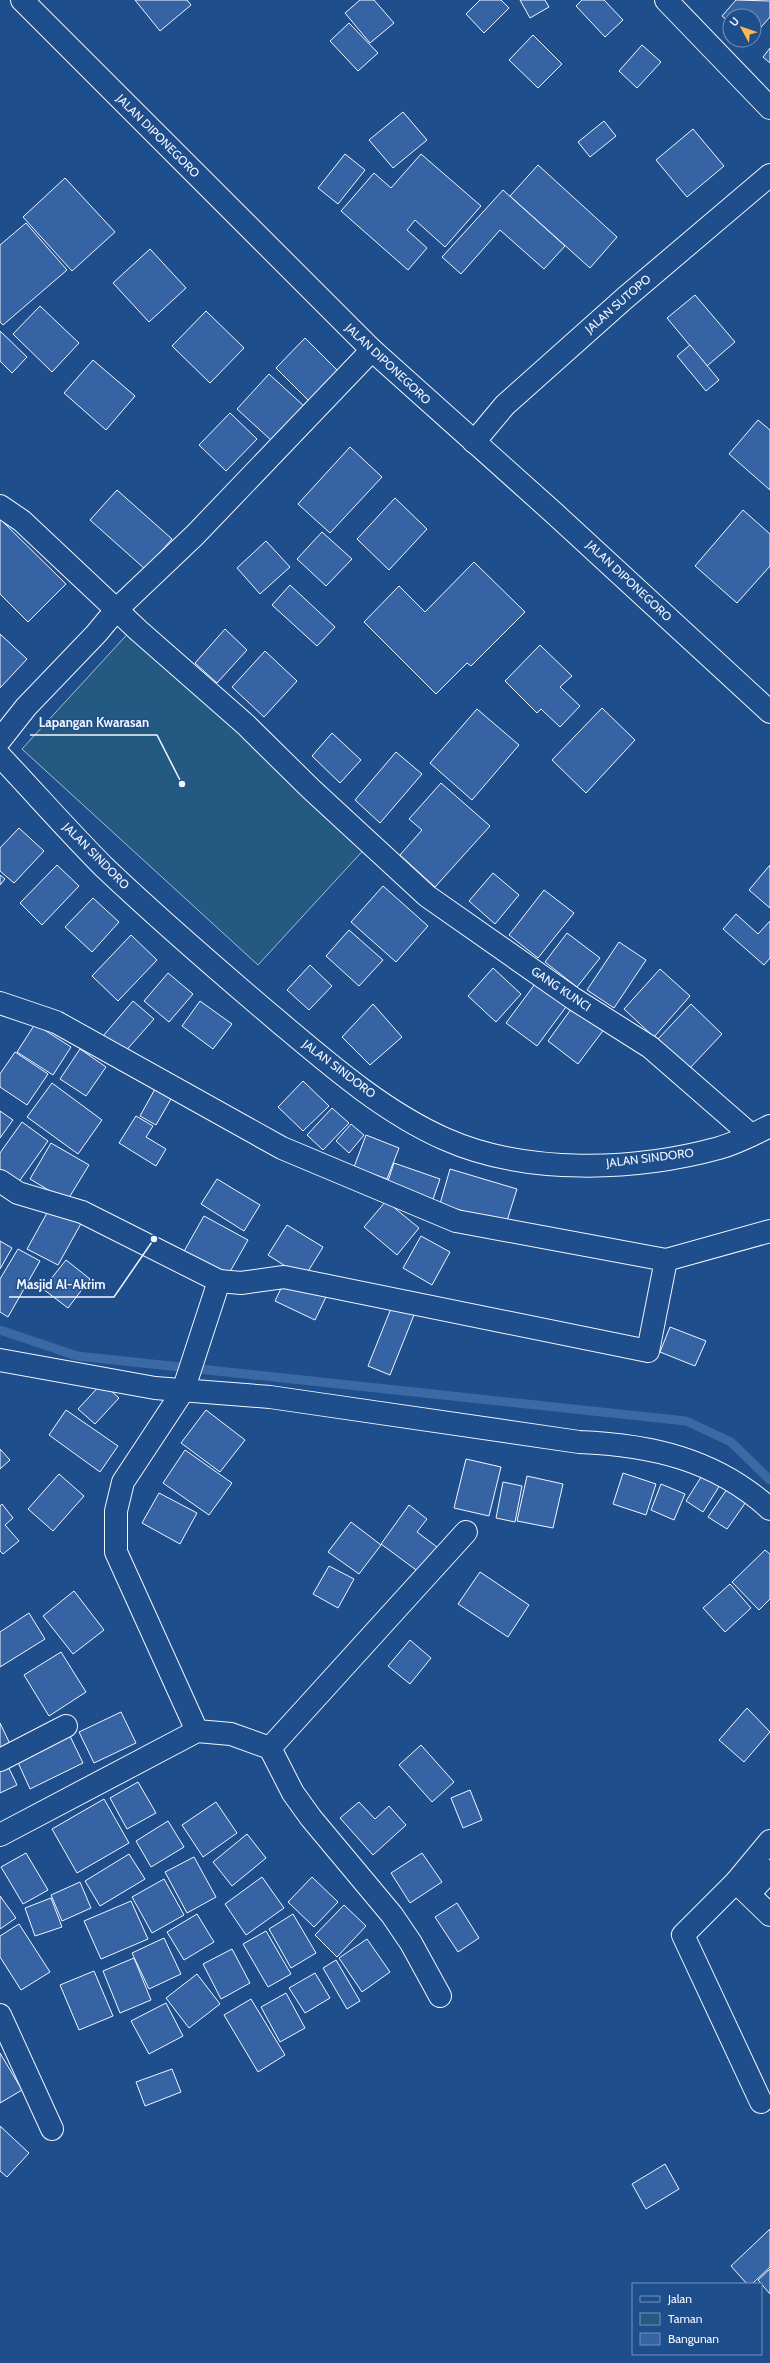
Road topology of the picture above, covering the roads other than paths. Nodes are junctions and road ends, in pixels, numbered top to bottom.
1 (22, 0) edge
2 (666, 0) edge
3 (770, 108) edge
4 (770, 175) edge
5 (372, 350) junction
6 (474, 442) junction
7 (0, 506) edge
8 (116, 610) junction
9 (770, 712) edge
10 (0, 740) edge
11 (0, 756) edge
12 (0, 1003) edge
13 (770, 1126) edge
14 (751, 1135) junction
15 (0, 1181) edge
16 (770, 1231) edge
17 (666, 1260) junction
18 (220, 1281) junction
19 (1, 1361) edge
20 (188, 1376) junction
21 (770, 1509) edge
22 (466, 1532) dead end
23 (66, 1726) dead end
24 (197, 1731) junction
25 (270, 1748) junction
26 (0, 1760) edge
27 (0, 1835) edge
28 (770, 1841) edge
29 (770, 1871) edge
30 (742, 1888) junction
31 (770, 1915) edge
32 (440, 1996) dead end
33 (0, 2015) edge
34 (761, 2102) dead end
35 (52, 2129) dead end

1 - 5 street, JALAN DIPONEGORO
2 - 3 street
4 - 6 street, JALAN SUTOPO
5 - 6 street, JALAN DIPONEGORO
5 - 8 street
6 - 9 street, JALAN DIPONEGORO
7 - 8 street, GANG KUNCI
8 - 10 street
8 - 14 street, GANG KUNCI
11 - 14 street, JALAN SINDORO
12 - 17 street
13 - 14 street, JALAN SINDORO
15 - 18 street
16 - 17 street
17 - 18 street
18 - 20 street
19 - 20 street
20 - 21 street
20 - 24 street
22 - 25 street
23 - 26 street
24 - 25 street
24 - 27 street
25 - 32 street
28 - 30 street
29 - 30 street
30 - 31 street
30 - 34 street
33 - 35 street

